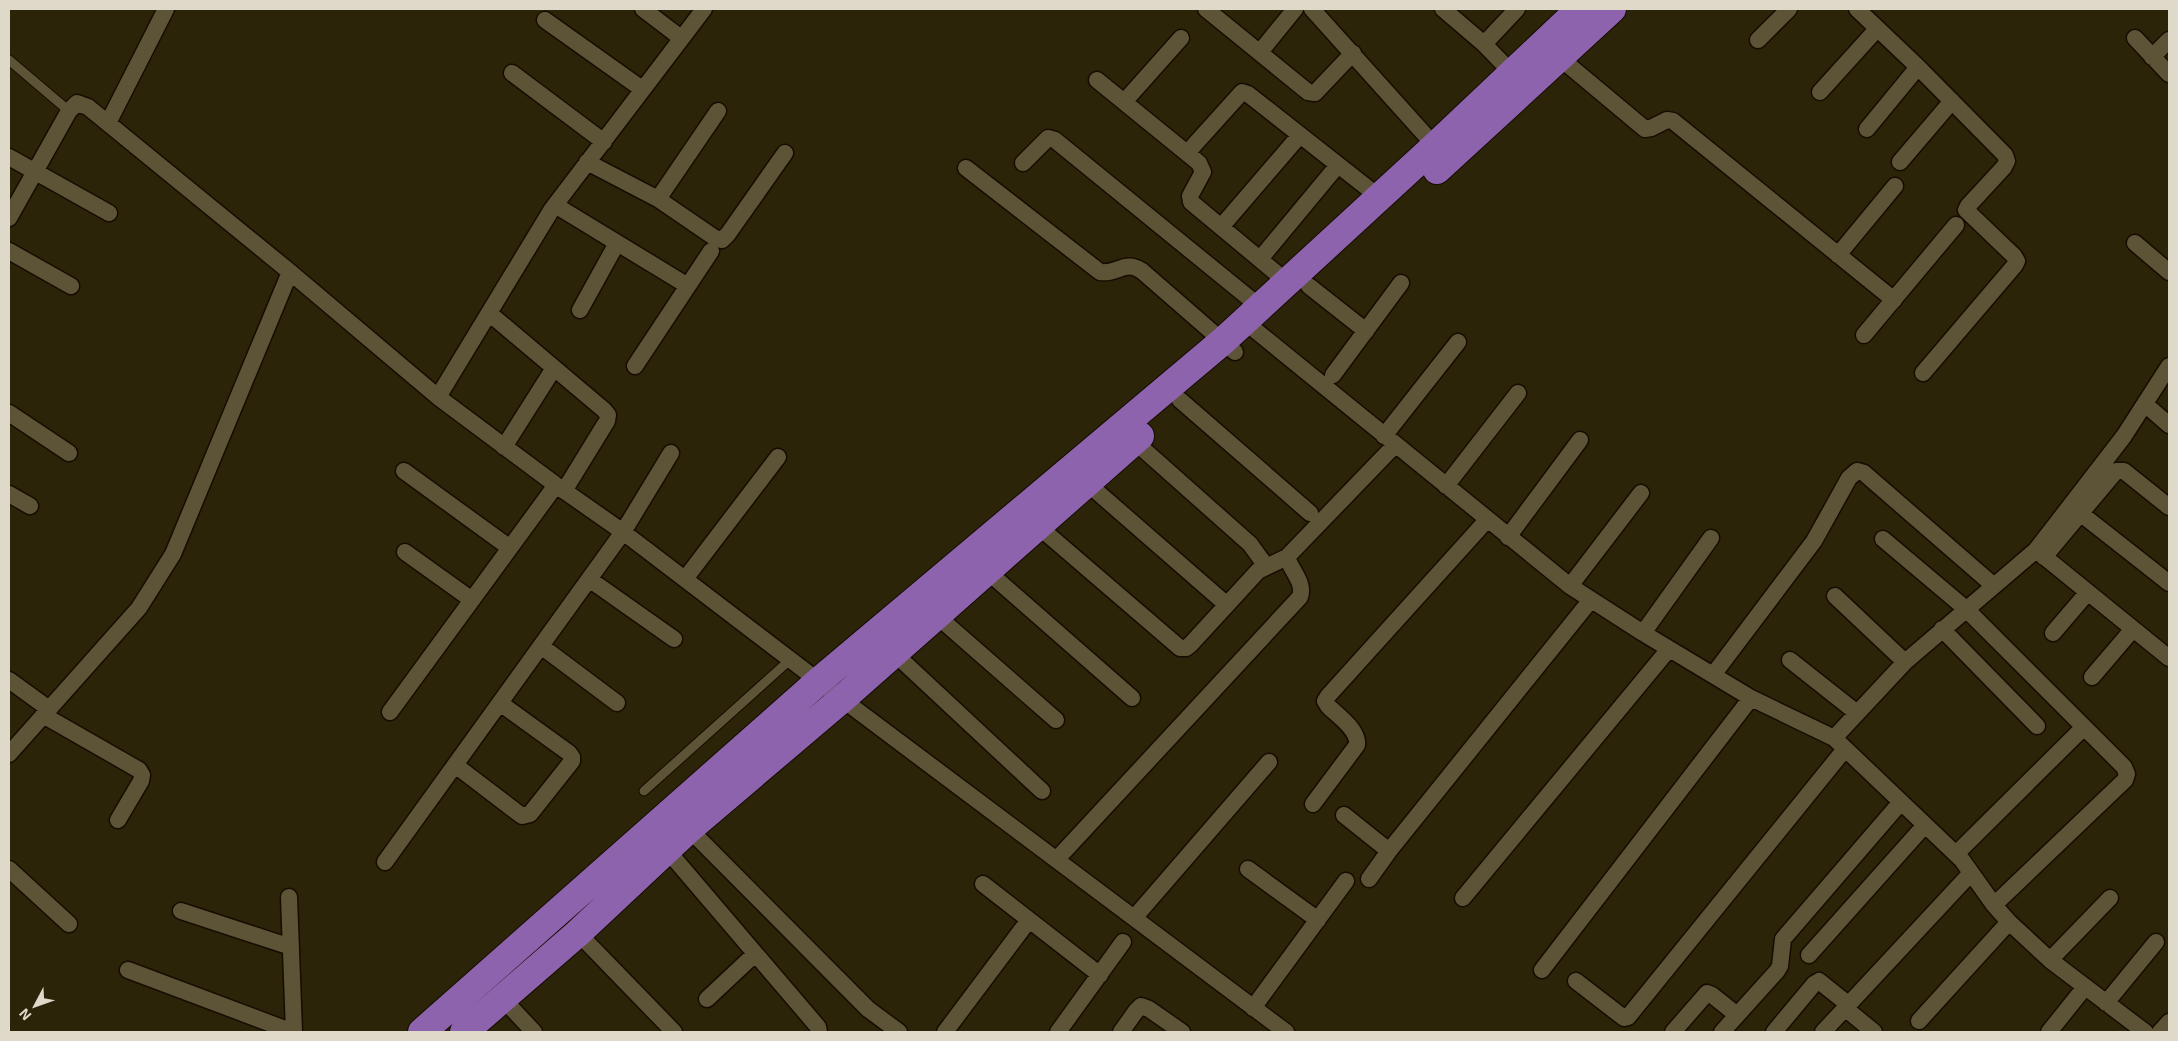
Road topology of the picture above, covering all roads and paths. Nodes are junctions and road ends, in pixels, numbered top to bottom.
1 (166, 9) edge
2 (643, 9) edge
3 (704, 9) edge
4 (1206, 9) edge
5 (1295, 9) edge
6 (1312, 9) edge
7 (1443, 9) edge
8 (1517, 9) edge
9 (1580, 9) edge
10 (1612, 9) edge
11 (1789, 9) edge
12 (1857, 9) edge
13 (545, 20) dead end
14 (1877, 29) junction
15 (681, 38) junction
16 (1181, 38) dead end
17 (2135, 38) dead end
18 (1758, 40) dead end
19 (2169, 40) edge
20 (1484, 44) junction
21 (1260, 52) junction
22 (1353, 53) junction
23 (2152, 57) junction
24 (1560, 58) junction
25 (9, 60) edge
26 (1918, 67) junction
27 (512, 73) dead end
28 (1512, 73) junction
29 (2169, 74) edge
30 (1097, 80) dead end
31 (642, 89) junction
32 (1820, 92) dead end
33 (1952, 101) junction
34 (1124, 102) junction
35 (70, 111) junction
36 (718, 111) dead end
37 (108, 123) junction
38 (1867, 128) dead end
39 (1300, 135) junction
40 (604, 142) junction
41 (1434, 146) junction
42 (786, 153) dead end
43 (1187, 153) junction
44 (9, 157) edge
45 (587, 162) junction
46 (1900, 162) dead end
47 (1023, 163) dead end
48 (1338, 165) junction
49 (966, 168) dead end
50 (35, 172) junction
51 (1895, 186) dead end
52 (1379, 197) junction
53 (658, 199) junction
54 (555, 205) junction
55 (109, 214) dead end
56 (9, 218) edge
57 (1956, 226) dead end
58 (1222, 227) junction
59 (617, 243) junction
60 (2135, 243) dead end
61 (711, 250) dead end
62 (9, 251) edge
63 (1838, 255) junction
64 (1260, 259) junction
65 (290, 272) junction
66 (2169, 272) edge
67 (1401, 283) dead end
68 (1298, 284) junction
69 (71, 286) dead end
70 (688, 286) junction
71 (1894, 300) junction
72 (580, 310) dead end
73 (489, 313) junction
74 (1254, 320) junction
75 (1366, 331) junction
76 (1864, 335) dead end
77 (1458, 342) dead end
78 (1229, 346) junction
79 (635, 366) dead end
80 (2169, 366) edge
81 (554, 368) junction
82 (1923, 373) dead end
83 (1333, 375) dead end
84 (1518, 393) dead end
85 (438, 397) junction
86 (1180, 400) junction
87 (2145, 404) junction
88 (9, 413) edge
89 (2169, 425) edge
90 (1580, 440) dead end
91 (1134, 441) junction
92 (1390, 441) junction
93 (504, 446) junction
94 (69, 453) dead end
95 (671, 453) dead end
96 (778, 457) dead end
97 (404, 471) dead end
98 (1087, 482) junction
99 (1446, 486) junction
100 (560, 488) junction
101 (1641, 493) dead end
102 (9, 494) edge
103 (30, 506) dead end
104 (2169, 507) edge
105 (1310, 513) dead end
106 (2080, 513) junction
107 (1486, 520) junction
108 (1038, 526) junction
109 (623, 532) junction
110 (1508, 537) junction
111 (1712, 538) dead end
112 (1883, 540) dead end
113 (510, 548) junction
114 (405, 552) dead end
115 (2040, 554) junction
116 (1287, 557) junction
117 (1266, 566) junction
118 (987, 570) junction
119 (589, 579) junction
120 (685, 579) junction
121 (2169, 583) edge
122 (1993, 585) junction
123 (1570, 586) junction
124 (2088, 592) junction
125 (1835, 596) dead end
126 (472, 600) junction
127 (1590, 601) junction
128 (1227, 605) junction
129 (1966, 609) junction
130 (936, 615) junction
131 (1942, 629) junction
132 (2133, 629) junction
133 (1643, 633) junction
134 (2052, 633) dead end
135 (674, 639) dead end
136 (541, 646) junction
137 (1669, 649) junction
138 (894, 653) junction
139 (2169, 658) edge
140 (791, 660) junction
141 (1790, 660) dead end
142 (1905, 662) junction
143 (1713, 676) junction
144 (2092, 677) dead end
145 (9, 680) edge
146 (819, 681) junction
147 (1132, 698) dead end
148 (1751, 698) junction
149 (842, 699) junction
150 (500, 702) junction
151 (617, 703) dead end
152 (46, 712) junction
153 (390, 712) dead end
154 (1857, 713) junction
155 (1056, 720) dead end
156 (2037, 726) dead end
157 (2084, 727) junction
158 (1840, 743) junction
159 (9, 754) edge
160 (1269, 762) dead end
161 (455, 765) junction
162 (644, 791) dead end
163 (1042, 791) dead end
164 (1901, 802) junction
165 (1313, 804) dead end
166 (1344, 815) dead end
167 (118, 820) dead end
168 (1925, 825) junction
169 (689, 829) junction
170 (667, 850) junction
171 (1388, 851) junction
172 (1956, 854) junction
173 (1056, 860) junction
174 (386, 862) dead end
175 (9, 869) edge
176 (1248, 869) dead end
177 (1971, 873) junction
178 (1369, 879) dead end
179 (1346, 881) dead end
180 (983, 884) dead end
181 (289, 897) dead end
182 (1463, 898) dead end
183 (2110, 898) dead end
184 (1994, 905) junction
185 (181, 911) dead end
186 (1134, 918) junction
187 (1029, 920) junction
188 (1318, 920) junction
189 (2009, 922) junction
190 (69, 924) dead end
191 (578, 934) junction
192 (1123, 942) dead end
193 (2156, 942) dead end
194 (291, 947) junction
195 (756, 954) junction
196 (1810, 955) dead end
197 (2050, 960) junction
198 (128, 970) dead end
199 (1542, 970) dead end
200 (1100, 975) junction
201 (1576, 981) dead end
202 (2085, 987) junction
203 (707, 999) dead end
204 (503, 1000) junction
205 (2106, 1003) junction
206 (1847, 1007) junction
207 (1253, 1008) junction
208 (1737, 1015) junction
209 (1919, 1021) dead end
210 (2169, 1022) edge
211 (878, 1026) edge
212 (294, 1032) edge
213 (422, 1032) edge
214 (464, 1032) edge
215 (534, 1032) edge
216 (674, 1032) edge
217 (819, 1032) edge
218 (899, 1032) edge
219 (945, 1032) edge
220 (1058, 1032) edge
221 (1121, 1032) edge
222 (1182, 1032) edge
223 (1286, 1032) edge
224 (1673, 1032) edge
225 (1722, 1032) edge
226 (1774, 1032) edge
227 (1823, 1032) edge
228 (1874, 1032) edge
229 (2049, 1032) edge
230 (2145, 1032) edge
231 (2160, 1032) edge

1 - 37 street
2 - 15 street
3 - 15 street
4 - 21 street
5 - 21 street
6 - 22 street
7 - 20 street
8 - 20 street
9 - 28 highway
10 - 24 highway
11 - 18 street
12 - 14 street
13 - 31 street
14 - 26 street
14 - 32 street
15 - 31 street
16 - 34 street
17 - 23 street
19 - 23 street
20 - 28 street
21 - 22 street
22 - 41 street
23 - 29 street
24 - 63 street
24 - 68 highway
25 - 35 lane
26 - 33 street
26 - 38 street
27 - 40 street
28 - 41 highway
30 - 34 street
31 - 40 street
33 - 46 street
33 - 82 street
34 - 43 street
35 - 37 street
35 - 50 street
36 - 53 street
37 - 65 street
39 - 43 street
39 - 48 street
39 - 58 street
40 - 45 street
41 - 52 highway
42 - 53 street
43 - 58 street
44 - 50 street
45 - 53 street
45 - 54 street
47 - 74 street
48 - 52 street
48 - 64 street
49 - 78 street
50 - 55 street
50 - 56 street
51 - 63 street
52 - 68 highway
54 - 59 street
54 - 73 street
57 - 71 street
58 - 64 street
59 - 70 street
59 - 72 street
60 - 66 street
61 - 70 street
62 - 69 street
63 - 71 street
64 - 68 street
65 - 85 street
65 - 152 street
67 - 75 street
68 - 74 highway
68 - 75 street
70 - 79 street
71 - 76 street
73 - 81 street
73 - 85 street
74 - 78 highway
74 - 92 street
75 - 83 street
77 - 92 street
78 - 86 highway
78 - 146 highway
80 - 87 street
81 - 93 street
81 - 100 street
84 - 99 street
85 - 93 street
86 - 91 highway
86 - 105 street
87 - 89 street
87 - 115 street
88 - 94 street
90 - 110 street
91 - 98 highway
91 - 117 street
92 - 99 street
92 - 116 street
93 - 100 street
95 - 109 street
96 - 120 street
97 - 113 street
98 - 108 highway
98 - 128 street
99 - 107 street
100 - 109 street
100 - 113 street
101 - 123 street
102 - 103 street
104 - 106 street
106 - 115 street
106 - 121 street
107 - 110 street
107 - 165 street
108 - 118 highway
108 - 128 street
109 - 119 street
109 - 120 street
110 - 123 street
111 - 133 street
112 - 129 street
113 - 126 street
114 - 126 street
115 - 122 street
115 - 124 street
116 - 117 street
116 - 173 street
117 - 128 street
118 - 130 highway
118 - 147 street
119 - 135 street
119 - 136 street
120 - 140 street
122 - 129 street
122 - 143 street
123 - 127 street
124 - 132 street
124 - 134 street
125 - 142 street
126 - 153 street
127 - 133 street
127 - 171 street
129 - 131 street
129 - 157 street
130 - 138 highway
130 - 155 street
131 - 142 street
131 - 156 street
132 - 139 street
132 - 144 street
133 - 137 street
136 - 150 street
136 - 151 street
137 - 143 street
137 - 182 street
138 - 149 highway
138 - 163 street
140 - 146 street
140 - 162 lane
141 - 154 street
142 - 154 street
143 - 148 street
145 - 152 street
146 - 149 street
146 - 213 highway
148 - 158 street
148 - 199 street
149 - 169 highway
149 - 173 street
150 - 161 street
150 - 161 street
152 - 159 street
152 - 167 street
154 - 158 street
157 - 172 street
157 - 184 street
158 - 164 street
158 - 201 street
160 - 186 street
161 - 174 street
164 - 168 street
164 - 208 street
166 - 171 street
168 - 172 street
168 - 196 street
169 - 170 highway
169 - 211 street
170 - 191 highway
170 - 195 street
171 - 178 street
172 - 177 street
173 - 186 street
175 - 190 street
176 - 188 street
177 - 184 street
177 - 206 street
179 - 188 street
180 - 187 street
181 - 194 street
183 - 197 street
184 - 189 street
185 - 194 street
186 - 207 street
187 - 200 street
187 - 219 street
188 - 207 street
189 - 197 street
189 - 209 street
191 - 204 highway
191 - 216 street
192 - 200 street
193 - 205 street
194 - 212 street
195 - 203 street
195 - 217 street
197 - 202 street
198 - 212 street
200 - 220 street
202 - 205 street
202 - 229 street
204 - 214 highway
204 - 215 street
205 - 230 street
206 - 226 street
206 - 227 street
206 - 228 street
207 - 223 street
208 - 224 street
208 - 225 street
210 - 231 street
211 - 218 street
221 - 222 street

